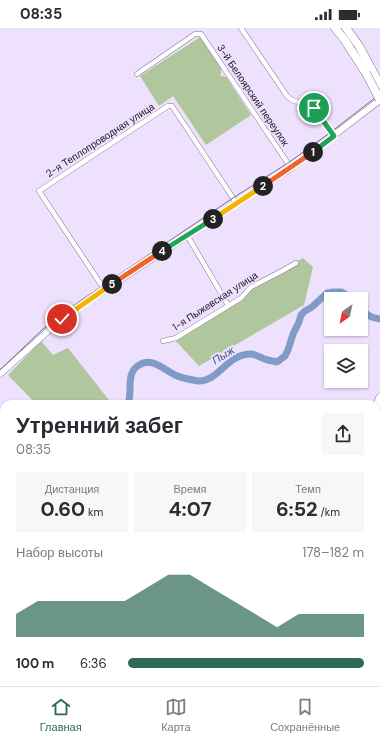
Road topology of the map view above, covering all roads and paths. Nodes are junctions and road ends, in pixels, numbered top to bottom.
1 (241, 28) edge
2 (335, 28) edge
3 (346, 28) edge
4 (369, 71) junction
5 (137, 74) dead end
6 (380, 85) edge
7 (380, 100) edge
8 (334, 136) junction
9 (291, 168) junction
10 (237, 204) junction
11 (187, 235) junction
12 (296, 263) dead end
13 (104, 290) junction
14 (228, 305) junction
15 (163, 341) dead end
16 (0, 374) edge

1 - 8 street
2 - 4 highway
3 - 4 highway
4 - 6 highway
4 - 7 highway, bridge
5 - 9 street, 3-й Белоярский переулок
7 - 8 street
8 - 9 street
9 - 10 street
10 - 11 street
10 - 13 street, 2-я Теплопроводная улица
11 - 13 street
11 - 14 street
12 - 14 street, 1-я Пыжевская улица
13 - 16 street
14 - 15 street, 1-я Пыжевская улица

